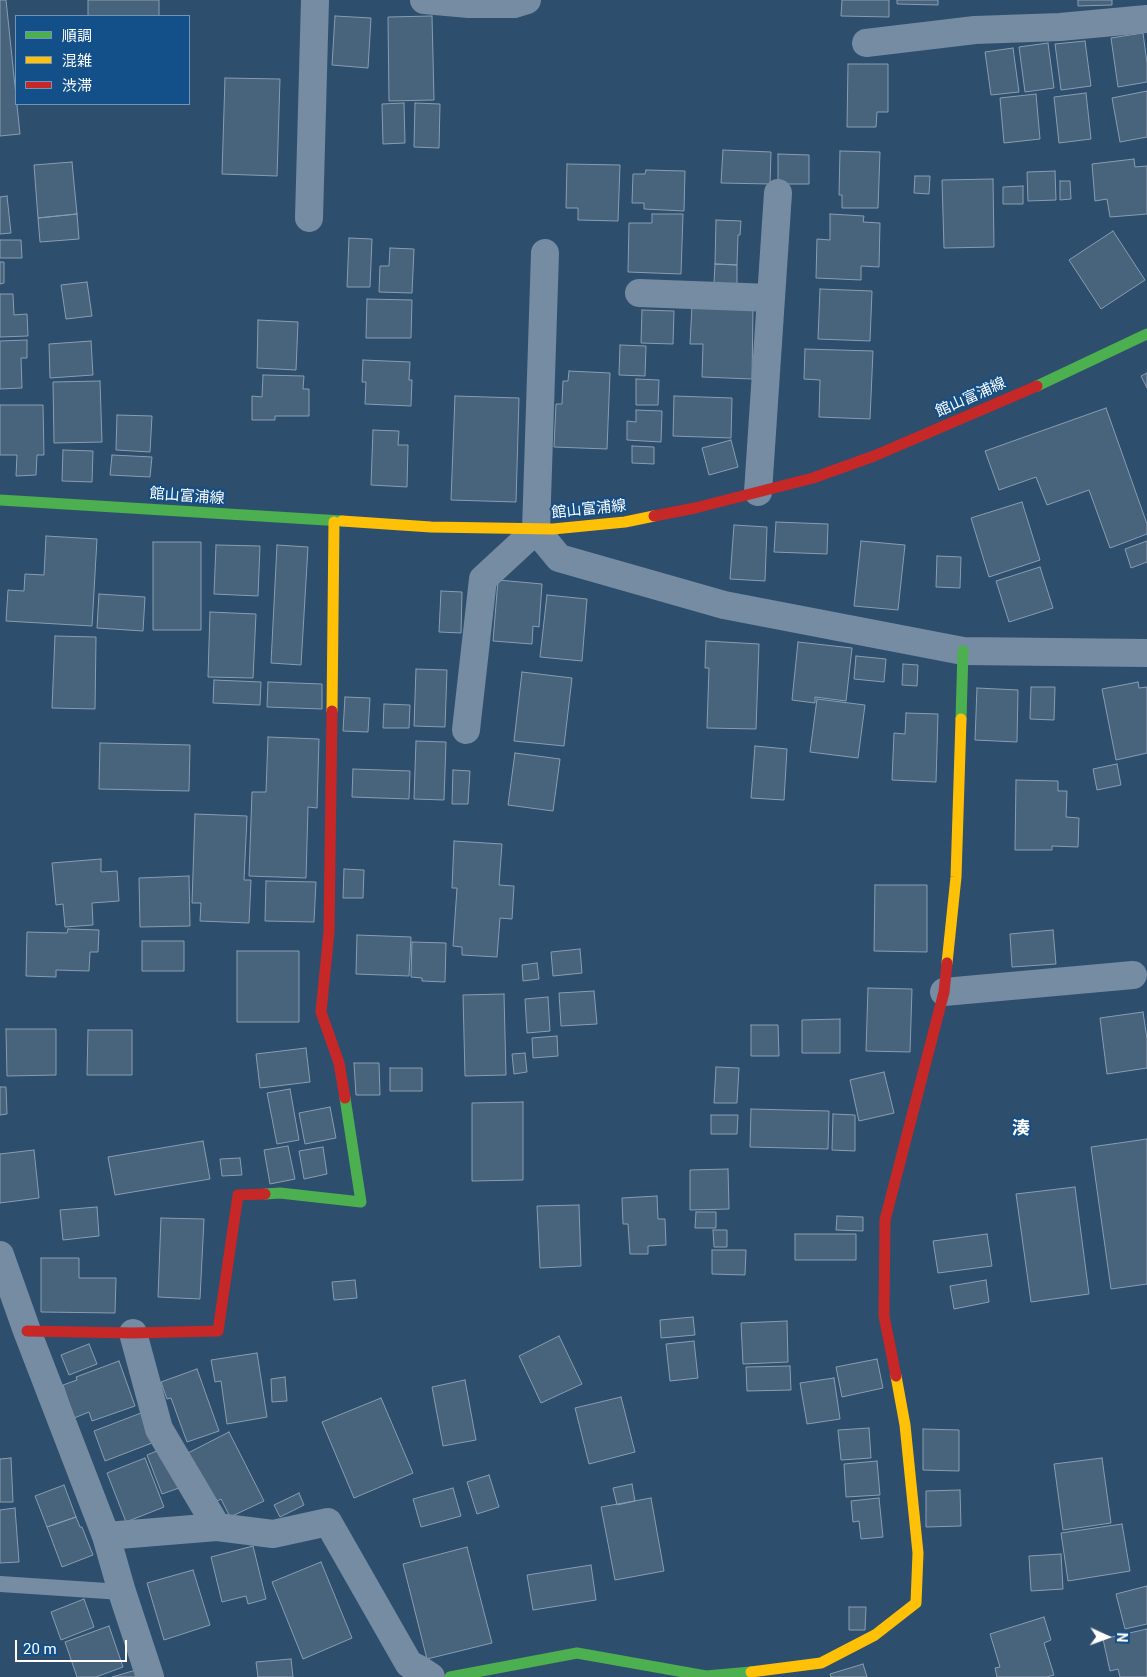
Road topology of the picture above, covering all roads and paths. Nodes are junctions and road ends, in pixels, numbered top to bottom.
1 (314, 0) edge
2 (424, 0) edge
3 (527, 0) edge
4 (1147, 19) edge
5 (866, 43) dead end
6 (778, 193) dead end
7 (309, 218) dead end
8 (545, 253) dead end
9 (639, 293) dead end
10 (771, 298) junction
11 (1147, 334) edge
12 (758, 492) junction
13 (0, 500) edge
14 (334, 522) junction
15 (536, 530) junction
16 (963, 651) junction
17 (1147, 653) edge
18 (466, 730) dead end
19 (1133, 975) dead end
20 (944, 992) junction
21 (0, 1255) edge
22 (27, 1331) junction
23 (134, 1333) junction
24 (217, 1527) junction
25 (106, 1536) junction
26 (0, 1584) edge
27 (122, 1592) junction
28 (706, 1676) edge
29 (150, 1677) edge
30 (431, 1677) edge
31 (450, 1677) edge

1 - 7 street
2 - 3 street
4 - 5 street
6 - 10 street
8 - 15 street
9 - 10 street
10 - 12 street
11 - 12 street, 館山富浦線
12 - 15 street, 館山富浦線
13 - 14 street, 館山富浦線
14 - 15 street, 館山富浦線
14 - 23 street
15 - 16 street
15 - 18 street
16 - 17 street
16 - 20 street
19 - 20 street
20 - 28 street
21 - 22 street
22 - 23 street
22 - 25 street
23 - 24 street
24 - 25 street
24 - 30 street
25 - 27 street
26 - 27 lane
27 - 29 street
28 - 31 street

